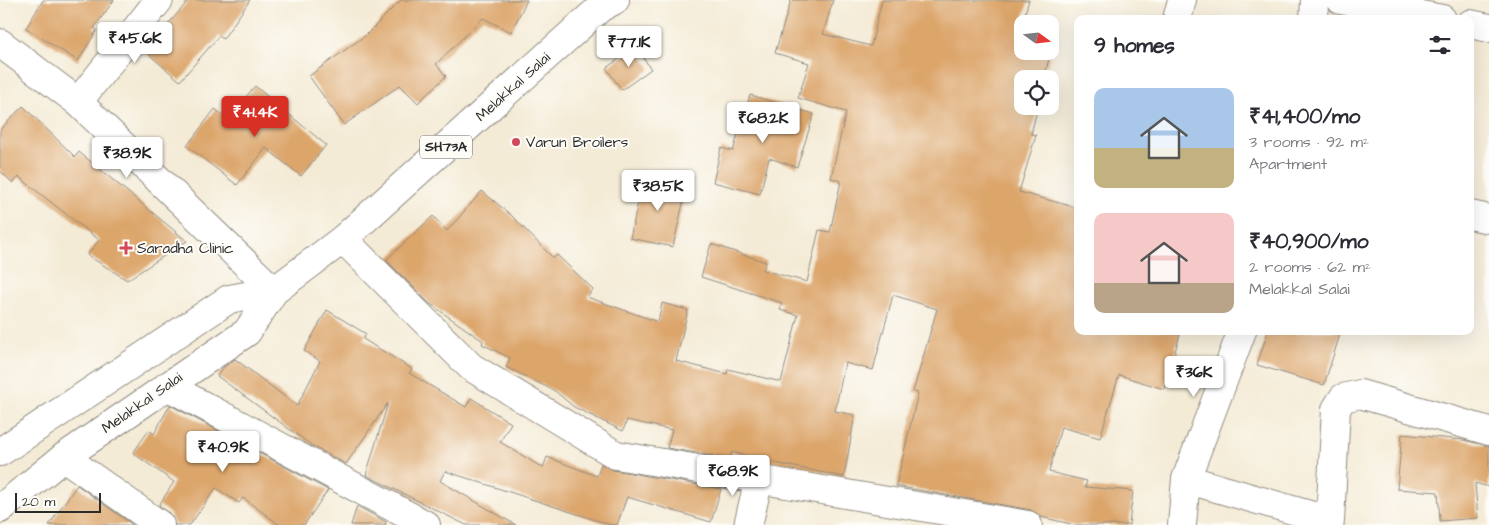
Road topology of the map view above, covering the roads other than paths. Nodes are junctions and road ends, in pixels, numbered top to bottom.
1 (159, 0) edge
2 (1182, 0) edge
3 (1315, 0) edge
4 (1341, 0) edge
5 (602, 3) edge
6 (1178, 15) edge
7 (1314, 15) edge
8 (1421, 15) edge
9 (1474, 25) edge
10 (1489, 28) edge
11 (0, 43) edge
12 (78, 102) junction
13 (1474, 217) edge
14 (1489, 219) edge
15 (343, 239) junction
16 (274, 291) junction
17 (1240, 335) edge
18 (167, 386) junction
19 (1489, 431) edge
20 (0, 452) edge
21 (64, 457) junction
22 (759, 479) junction
23 (1186, 479) junction
24 (0, 508) edge
25 (1329, 523) edge
26 (160, 525) edge
27 (426, 525) edge
28 (748, 525) edge
29 (1028, 525) edge
30 (1182, 525) edge

1 - 12 street
2 - 6 street
3 - 7 street
4 - 8 street
5 - 15 street, Melakkal Salai / SH73A
9 - 10 street
11 - 12 street
12 - 16 street
13 - 14 street
15 - 16 street, Melakkal Salai / SH73A
15 - 22 street
16 - 18 street, Melakkal Salai / SH73A
16 - 20 street, Melakkal Salai / SH73A
17 - 23 street
18 - 21 street, Melakkal Salai / SH73A
18 - 27 street
19 - 25 street
21 - 24 street, Melakkal Salai / SH73A
21 - 26 street
22 - 28 street
22 - 29 street
23 - 25 street
23 - 30 street

